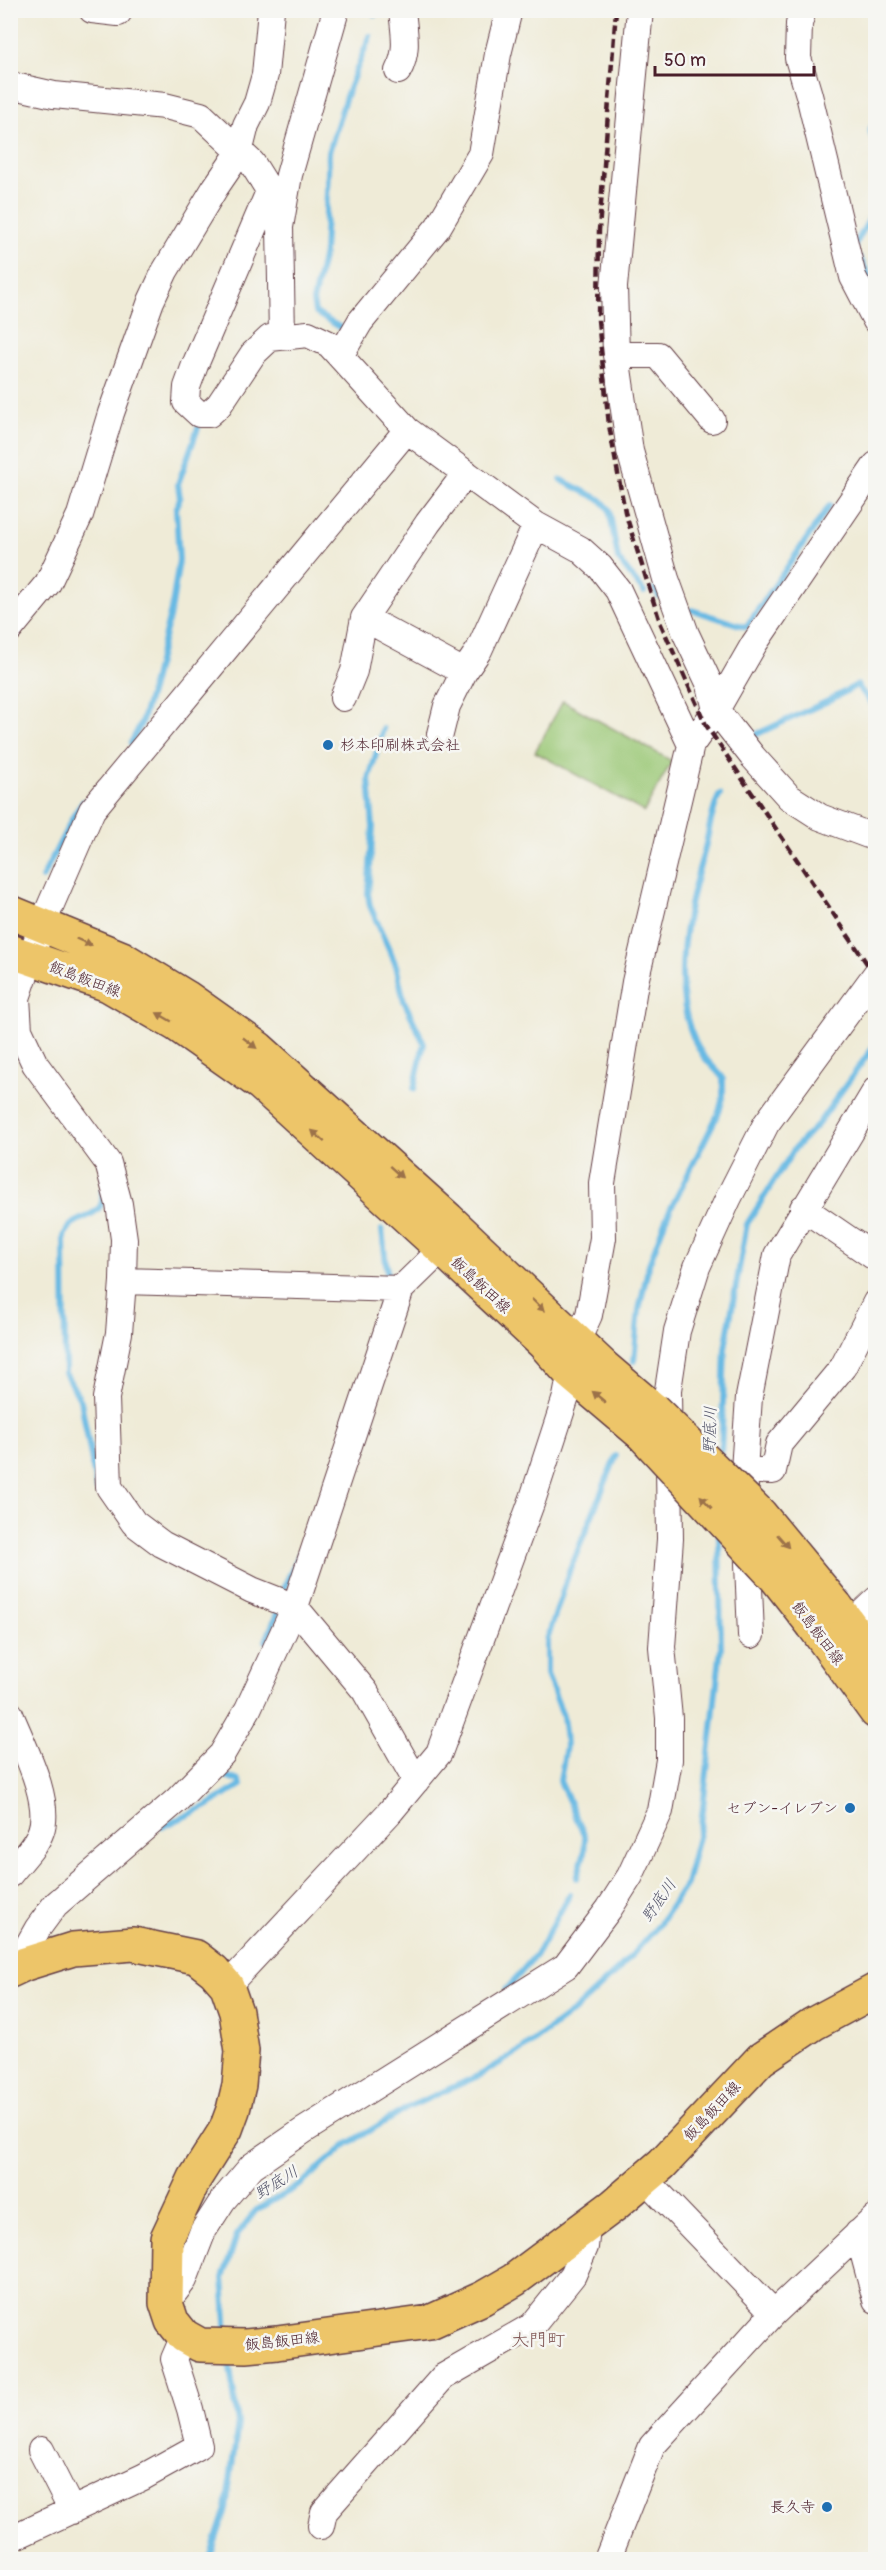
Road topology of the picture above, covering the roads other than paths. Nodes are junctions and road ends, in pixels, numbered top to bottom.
1 (92, 10) edge
2 (120, 10) edge
3 (271, 10) edge
4 (336, 10) edge
5 (402, 10) edge
6 (509, 10) edge
7 (640, 10) edge
8 (803, 10) edge
9 (398, 71) dead end
10 (10, 85) edge
11 (239, 153) junction
12 (876, 321) edge
13 (282, 336) junction
14 (616, 355) junction
15 (340, 356) junction
16 (712, 420) dead end
17 (407, 430) junction
18 (876, 465) edge
19 (466, 473) junction
20 (536, 525) junction
21 (364, 618) junction
22 (10, 629) edge
23 (464, 672) junction
24 (343, 698) dead end
25 (717, 710) junction
26 (440, 734) dead end
27 (691, 745) junction
28 (876, 838) edge
29 (10, 912) edge
30 (42, 925) junction
31 (20, 955) edge
32 (876, 974) edge
33 (876, 1090) edge
34 (803, 1208) junction
35 (442, 1249) junction
36 (876, 1258) edge
37 (123, 1281) junction
38 (401, 1289) junction
39 (876, 1302) edge
40 (578, 1341) junction
41 (570, 1373) junction
42 (649, 1422) junction
43 (744, 1470) junction
44 (876, 1600) edge
45 (295, 1607) junction
46 (833, 1618) junction
47 (751, 1635) dead end
48 (876, 1661) edge
49 (876, 1712) edge
50 (10, 1714) edge
51 (416, 1781) junction
52 (10, 1874) edge
53 (18, 1967) edge
54 (227, 1986) junction
55 (876, 1990) edge
56 (645, 2179) junction
57 (867, 2225) edge
58 (587, 2228) junction
59 (876, 2300) edge
60 (166, 2303) junction
61 (774, 2313) junction
62 (192, 2341) junction
63 (41, 2450) dead end
64 (72, 2511) junction
65 (321, 2526) dead end
66 (10, 2539) edge
67 (607, 2559) edge

1 - 2 street
3 - 11 street
4 - 13 street
5 - 9 street
6 - 15 street
7 - 14 street
8 - 12 street
10 - 11 street
11 - 13 street
11 - 22 street
13 - 15 street
14 - 16 street
14 - 25 street
15 - 17 street
17 - 19 street
17 - 30 street
18 - 25 street
19 - 20 street
19 - 21 street
20 - 23 street
20 - 27 street
21 - 23 street
21 - 24 street
23 - 26 street
25 - 27 street
25 - 28 street
27 - 40 street
29 - 30 main road, 飯島飯田線
30 - 31 street
30 -> 40 main road, 飯島飯田線
35 -> 31 main road, 飯島飯田線
31 - 37 street
32 - 60 street
33 - 34 street
34 - 36 street
34 - 43 street
35 - 38 street
35 - 41 main road, 飯島飯田線
37 - 38 street
37 - 45 street
38 - 45 street
39 - 43 street
40 - 41 street
40 - 42 main road, 飯島飯田線
42 -> 41 main road, 飯島飯田線
41 - 51 street
42 - 46 main road, 飯島飯田線, bridge
43 - 47 street
44 - 46 street
45 - 51 street
45 - 53 street
46 - 48 main road, 飯島飯田線
46 - 49 main road, 飯島飯田線
50 - 52 street
51 - 54 street
53 - 54 main road
54 - 60 main road
55 - 56 main road, 飯島飯田線
56 - 58 main road, 飯島飯田線
56 - 61 street
57 - 59 street
57 - 61 street
58 - 62 main road, 飯島飯田線
58 - 65 street
60 - 62 main road
61 - 67 street
62 - 64 street
63 - 64 street
64 - 66 street

